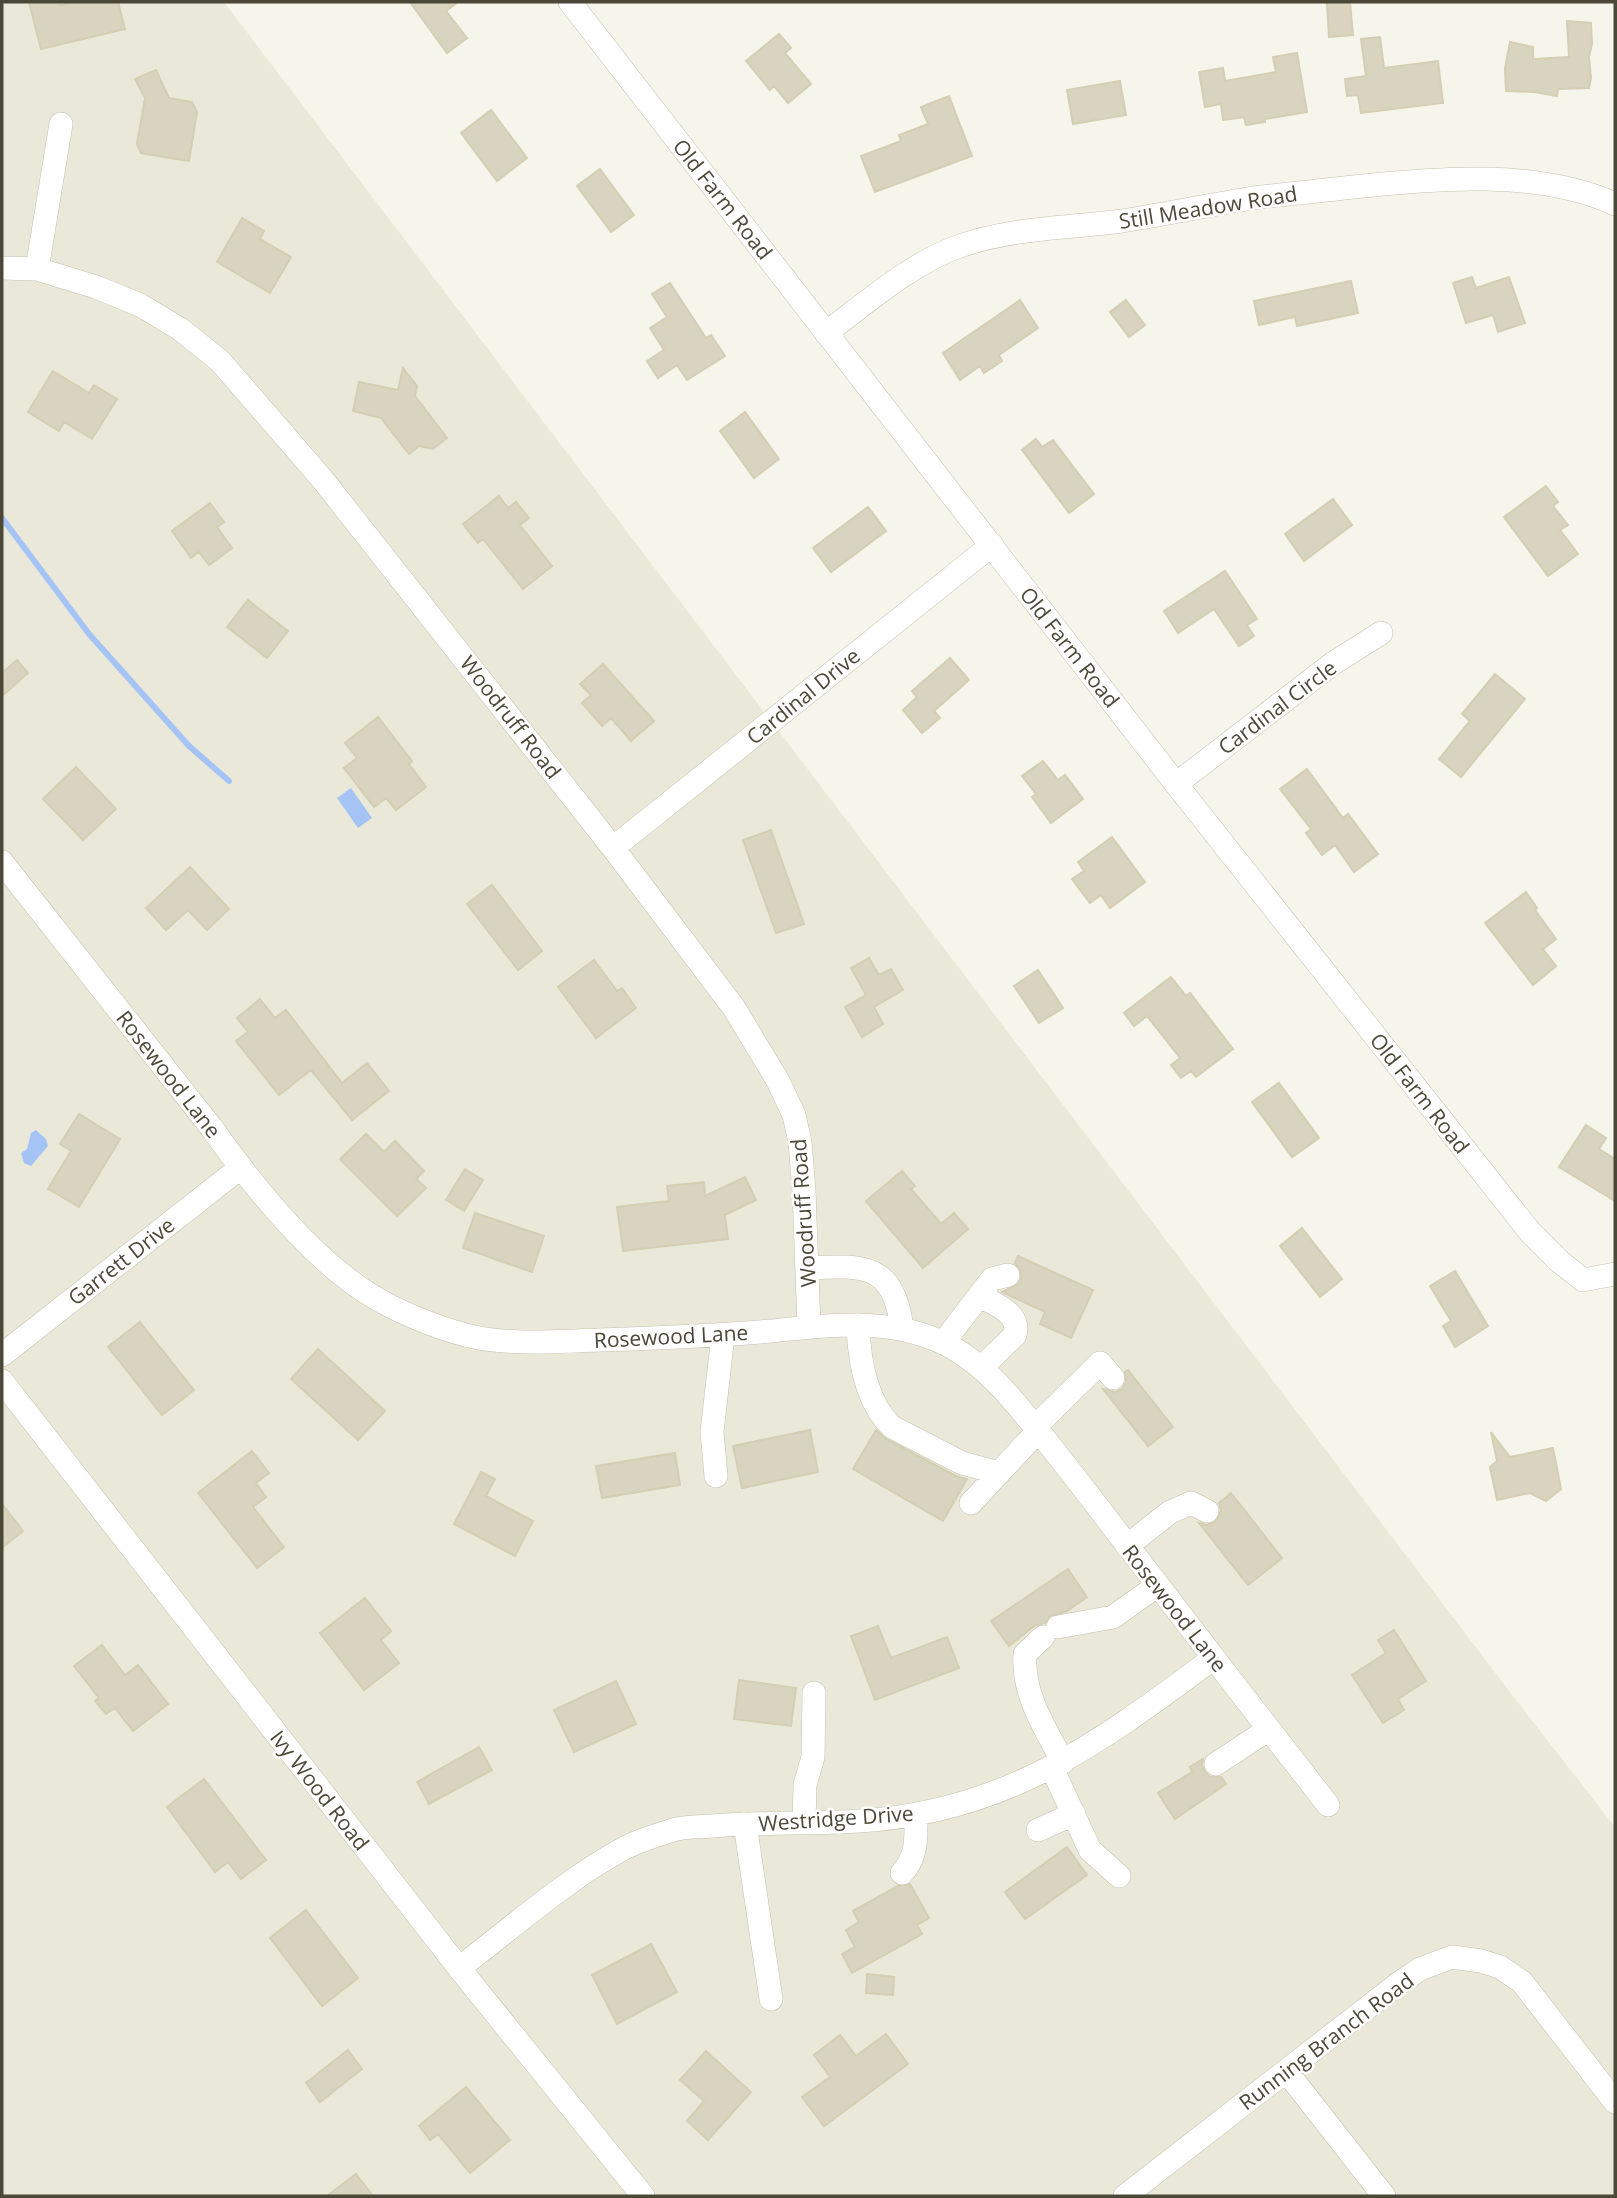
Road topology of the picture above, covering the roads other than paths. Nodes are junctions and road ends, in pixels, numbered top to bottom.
1 (570, 2) edge
2 (61, 124) dead end
3 (1615, 204) edge
4 (2, 268) edge
5 (37, 269) junction
6 (826, 333) junction
7 (992, 545) junction
8 (1381, 633) dead end
9 (1176, 784) junction
10 (613, 848) junction
11 (2, 862) edge
12 (240, 1168) junction
13 (808, 1268) junction
14 (1615, 1274) edge
15 (1007, 1275) dead end
16 (979, 1296) junction
17 (858, 1325) junction
18 (809, 1327) junction
19 (902, 1329) junction
20 (723, 1335) junction
21 (943, 1343) junction
22 (2, 1355) edge
23 (981, 1368) junction
24 (1112, 1378) dead end
25 (2, 1381) edge
26 (1037, 1429) junction
27 (999, 1473) junction
28 (716, 1476) dead end
29 (971, 1503) dead end
30 (1208, 1511) dead end
31 (1127, 1546) junction
32 (1158, 1585) junction
33 (1214, 1658) junction
34 (814, 1693) dead end
35 (1269, 1729) junction
36 (1216, 1763) dead end
37 (1058, 1765) junction
38 (1328, 1805) dead end
39 (916, 1814) junction
40 (1074, 1814) junction
41 (804, 1822) junction
42 (745, 1824) junction
43 (1038, 1830) dead end
44 (902, 1873) dead end
45 (1119, 1876) dead end
46 (459, 1968) junction
47 (771, 1999) dead end
48 (1286, 2071) junction
49 (1615, 2102) edge
50 (642, 2196) edge
51 (1125, 2196) edge
52 (1384, 2196) edge

1 - 6 street, Old Farm Road
2 - 5 street
3 - 6 street, Still Meadow Road
4 - 5 street, Woodruff Road
5 - 10 street, Woodruff Road
6 - 7 street, Old Farm Road
7 - 9 street, Old Farm Road
7 - 10 street, Cardinal Drive
8 - 9 street, Cardinal Circle
9 - 14 street, Old Farm Road
10 - 13 street, Woodruff Road
11 - 12 street, Rosewood Lane
12 - 20 street, Rosewood Lane
12 - 22 street, Garrett Drive
13 - 18 street, Woodruff Road
13 - 19 street
15 - 16 street
16 - 21 street
16 - 23 street
17 - 18 street, Rosewood Lane
17 - 19 street, Rosewood Lane
17 - 27 street
18 - 20 street, Rosewood Lane
19 - 21 street, Rosewood Lane
20 - 28 street
21 - 23 street, Rosewood Lane
23 - 26 street, Rosewood Lane
24 - 26 street
25 - 46 street, Ivy Wood Road
26 - 27 street
26 - 31 street, Rosewood Lane
27 - 29 street
30 - 31 street
31 - 32 street, Rosewood Lane
32 - 33 street, Rosewood Lane
32 - 37 street
33 - 35 street, Rosewood Lane
33 - 37 street, Westridge Drive
34 - 41 street
35 - 36 street
35 - 38 street, Rosewood Lane
37 - 39 street, Westridge Drive
37 - 40 street
39 - 41 street, Westridge Drive
39 - 44 street
40 - 43 street
40 - 45 street
41 - 42 street, Westridge Drive
42 - 46 street, Westridge Drive
42 - 47 street
46 - 50 street, Ivy Wood Road
48 - 49 street, Running Branch Road
48 - 51 street, Running Branch Road
48 - 52 street

